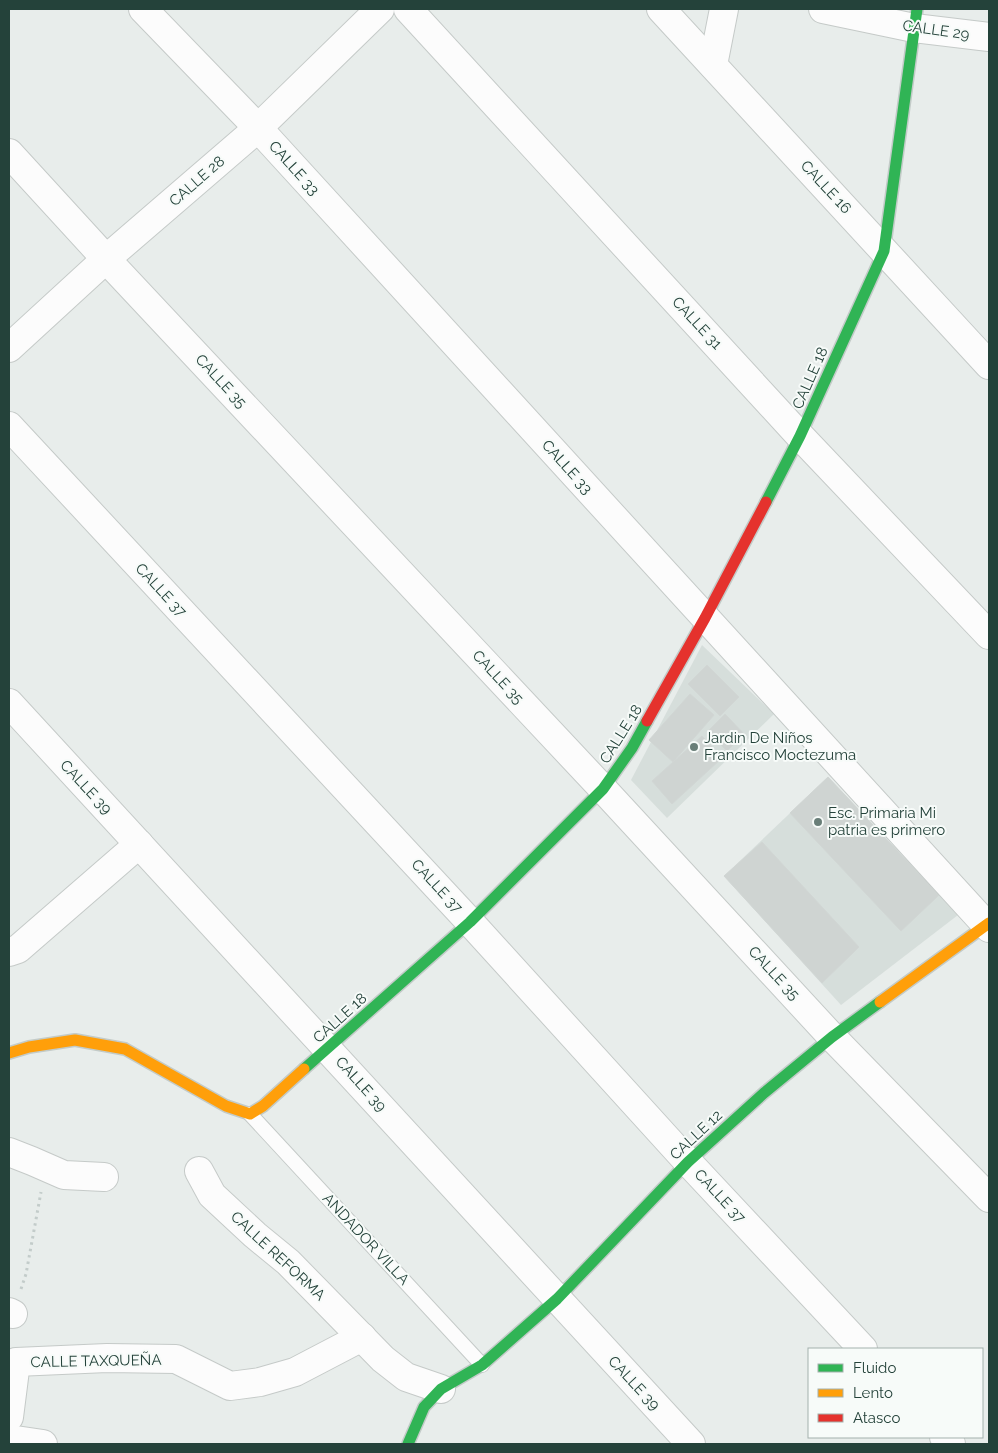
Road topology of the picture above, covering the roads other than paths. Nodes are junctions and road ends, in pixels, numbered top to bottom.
1 (143, 9) edge
2 (380, 9) edge
3 (408, 9) edge
4 (661, 9) edge
5 (724, 9) edge
6 (824, 9) edge
7 (915, 18) edge
8 (989, 37) edge
9 (713, 65) junction
10 (258, 128) junction
11 (9, 153) edge
12 (884, 251) junction
13 (106, 259) junction
14 (9, 348) edge
15 (989, 365) edge
16 (9, 426) edge
17 (800, 436) junction
18 (705, 618) junction
19 (989, 635) edge
20 (9, 703) edge
21 (604, 789) junction
22 (139, 844) junction
23 (470, 922) junction
24 (988, 925) edge
25 (12, 946) edge
26 (832, 1037) junction
27 (328, 1049) junction
28 (9, 1053) edge
29 (250, 1114) junction
30 (9, 1152) edge
31 (688, 1162) junction
32 (199, 1171) dead end
33 (104, 1177) dead end
34 (989, 1198) edge
35 (558, 1299) junction
36 (362, 1337) junction
37 (861, 1348) edge
38 (482, 1365) junction
39 (441, 1388) junction
40 (9, 1417) edge
41 (9, 1439) edge
42 (43, 1444) edge
43 (408, 1444) edge
44 (691, 1444) edge

1 - 10 street, CALLE 33
2 - 10 street, CALLE 28
3 - 17 street, CALLE 31
4 - 9 street, CALLE 16
5 - 9 street
6 - 7 street, CALLE 29
7 - 8 street, CALLE 29
7 - 12 street, CALLE 18
9 - 12 street, CALLE 16
10 - 13 street, CALLE 28
10 - 18 street, CALLE 33
11 - 13 street, CALLE 35
12 - 15 street, CALLE 16
12 - 17 street, CALLE 18
13 - 14 street, CALLE 28
13 - 21 street, CALLE 35
16 - 23 street, CALLE 37
17 - 18 street, CALLE 18
17 - 19 street, CALLE 31
18 - 21 street, CALLE 18
18 - 24 street, CALLE 33
20 - 22 street, CALLE 39
21 - 23 street, CALLE 18
21 - 26 street, CALLE 35
22 - 25 street
22 - 27 street, CALLE 39
23 - 27 street, CALLE 18
23 - 31 street, CALLE 37
24 - 26 street, CALLE 12
26 - 31 street, CALLE 12
26 - 34 street, CALLE 35
27 - 29 street, CALLE 18
27 - 35 street, CALLE 39
28 - 29 street
29 - 38 lane, ANDADOR VILLA
30 - 33 street
31 - 35 street, CALLE 12
31 - 37 street, CALLE 37
32 - 36 street, CALLE REFORMA
35 - 38 street, CALLE 12
35 - 44 street, CALLE 39
36 - 39 street, CALLE REFORMA
36 - 40 street, CALLE TAXQUEÑA
38 - 39 street, CALLE 12
39 - 43 street, CALLE 12
41 - 42 street

